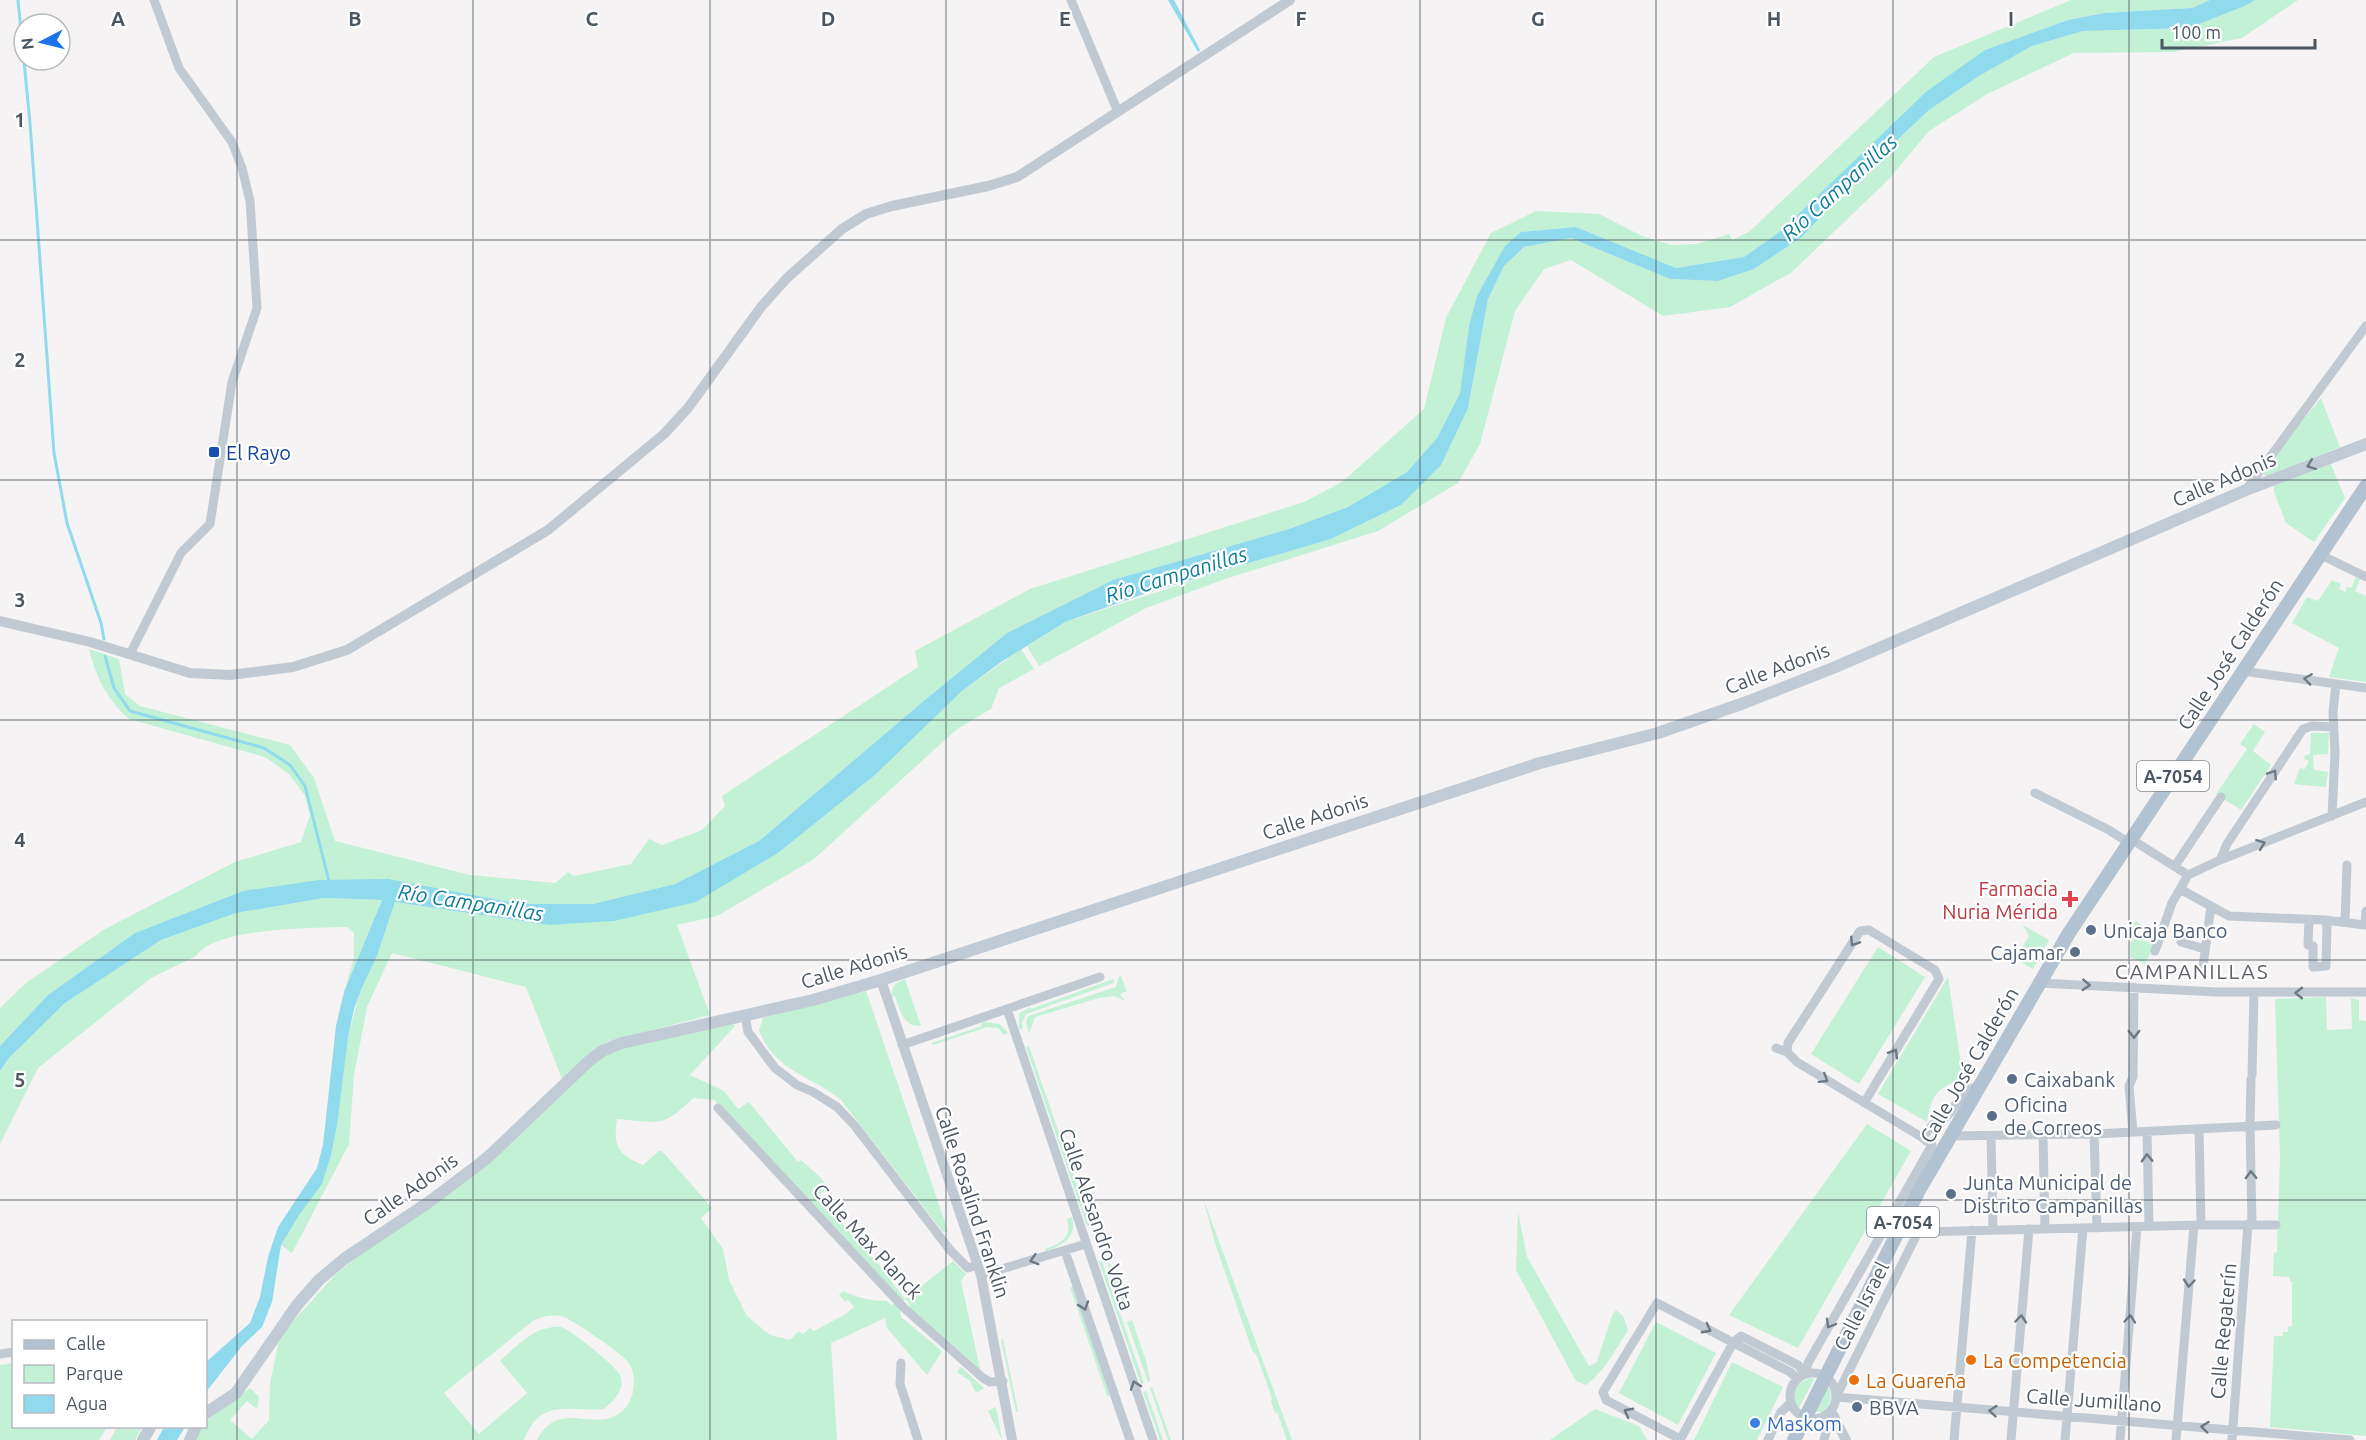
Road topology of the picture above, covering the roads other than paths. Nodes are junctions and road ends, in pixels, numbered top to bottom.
1 (154, 0) edge
2 (1071, 0) edge
3 (1290, 0) edge
4 (1118, 112) junction
5 (2366, 326) edge
6 (2366, 444) edge
7 (2366, 486) edge
8 (2246, 490) junction
9 (2319, 554) junction
10 (2366, 577) edge
11 (0, 621) edge
12 (130, 654) junction
13 (2242, 671) junction
14 (2336, 684) junction
15 (2366, 688) edge
16 (2334, 727) junction
17 (2035, 793) dead end
18 (2221, 797) dead end
19 (2366, 802) edge
20 (2332, 816) junction
21 (2130, 841) junction
22 (2220, 860) junction
23 (2347, 865) dead end
24 (2175, 866) junction
25 (2188, 875) junction
26 (2180, 889) junction
27 (2211, 906) junction
28 (2366, 911) edge
29 (2309, 919) junction
30 (2325, 920) junction
31 (2345, 921) junction
32 (2181, 942) dead end
33 (2205, 949) junction
34 (2155, 951) dead end
35 (2203, 967) dead end
36 (1100, 976) dead end
37 (881, 980) junction
38 (2039, 982) junction
39 (2134, 987) junction
40 (2254, 992) junction
41 (2361, 992) edge
42 (1007, 1009) junction
43 (745, 1015) junction
44 (902, 1045) junction
45 (1776, 1048) dead end
46 (1787, 1052) junction
47 (1979, 1085) junction
48 (1864, 1103) junction
49 (718, 1108) dead end
50 (2276, 1125) dead end
51 (2250, 1126) junction
52 (2199, 1129) junction
53 (2133, 1132) junction
54 (2146, 1132) junction
55 (2094, 1134) junction
56 (2043, 1135) junction
57 (1949, 1136) junction
58 (1992, 1136) junction
59 (1923, 1138) junction
60 (1936, 1148) junction
61 (2250, 1224) junction
62 (2197, 1225) junction
63 (2276, 1225) dead end
64 (2149, 1226) junction
65 (2137, 1227) junction
66 (2083, 1228) junction
67 (2097, 1228) junction
68 (1993, 1229) junction
69 (2029, 1229) junction
70 (2045, 1229) junction
71 (1972, 1230) junction
72 (1086, 1244) junction
73 (1065, 1251) junction
74 (979, 1270) junction
75 (1733, 1343) junction
76 (901, 1363) dead end
77 (1802, 1377) junction
78 (1825, 1377) junction
79 (1003, 1380) junction
80 (1836, 1396) junction
81 (1791, 1402) junction
82 (1957, 1408) junction
83 (207, 1412) edge
84 (2014, 1412) junction
85 (1833, 1414) junction
86 (2067, 1416) junction
87 (1804, 1417) junction
88 (2122, 1420) junction
89 (2177, 1425) junction
90 (2232, 1435) edge
91 (2296, 1438) edge
92 (918, 1440) edge
93 (1012, 1440) edge
94 (1130, 1440) edge
95 (1154, 1440) edge
96 (1680, 1440) edge
97 (1768, 1440) edge
98 (1794, 1440) edge
99 (1824, 1440) edge
100 (1846, 1440) edge
101 (1954, 1440) edge
102 (2011, 1440) edge
103 (2065, 1440) edge
104 (2120, 1440) edge
105 (2176, 1440) edge
106 (2350, 1440) edge

1 - 12 street
2 - 4 street
3 - 4 street
4 - 12 street
5 - 8 street
6 -> 8 main road, Calle Adonis
7 - 9 main road, Calle José Calderón / A-7054
8 - 37 main road, Calle Adonis
9 - 10 street
9 - 13 main road, Calle José Calderón / A-7054
11 - 12 street
14 -> 13 street
13 - 21 main road, Calle José Calderón / A-7054
14 - 15 street
14 - 16 street
16 - 20 street
22 -> 16 street
17 - 21 street
18 - 24 street
19 - 20 street
22 -> 20 street
21 - 24 street
21 - 38 main road, Calle José Calderón / A-7054
22 - 25 street
23 - 31 street
24 - 25 street
25 - 26 street
26 - 27 street
26 - 34 street
27 - 29 street
27 - 33 street
28 - 31 street
29 - 30 street
29 - 30 street
30 - 31 street
32 - 33 street
33 - 35 street
36 - 42 street
37 - 43 main road, Calle Adonis
37 - 44 street, Calle Rosalind Franklin
38 -> 39 street
38 - 47 main road, Calle José Calderón / A-7054
39 - 40 street
39 -> 53 street
41 -> 40 street
40 - 51 street, Calle Regaterín
42 - 44 street
42 - 72 street, Calle Alesandro Volta
43 - 74 street
43 - 83 main road, Calle Adonis
44 - 74 street, Calle Rosalind Franklin
45 - 46 street
46 -> 48 street
48 -> 46 street
47 - 57 main road, Calle José Calderón / A-7054
47 - 59 street
48 - 59 street
49 - 79 street, Calle Max Planck
50 - 51 street
51 - 52 street
61 -> 51 street, Calle Regaterín
52 - 54 street
52 - 62 street
53 - 54 street
53 - 55 street
64 -> 54 street
55 - 56 street
55 - 67 street
56 - 58 street
56 - 70 street
57 - 58 street
57 - 60 main road, Calle José Calderón / A-7054
58 - 68 street
59 - 60 street
60 -> 77 street, Calle José Calderón
60 - 78 main road, Calle José Calderón / A-7054
61 - 62 street
61 - 63 street
61 - 90 street, Calle Regaterín
62 - 64 street
62 -> 89 street
64 - 65 street
65 - 67 street
88 -> 65 street
66 - 67 street
66 - 70 street
66 - 86 street
68 - 69 street
68 - 71 street
69 - 70 street
84 -> 69 street
71 - 80 street, Calle Israel
71 - 82 street
72 - 73 street
95 -> 72 street, Calle Alesandro Volta
73 -> 74 street
73 -> 94 street, Calle Alesandro Volta
74 - 79 street, Calle Rosalind Franklin
75 - 77 street
75 - 96 street
96 -> 75 street
76 - 92 street
77 - 78 street
77 - 81 street, Calle José Calderón
78 - 80 street
78 - 87 main road, Calle José Calderón / A-7054
79 - 93 street, Calle Rosalind Franklin
80 - 82 street, Calle Jumillano
80 - 85 street, Calle Israel
81 - 87 street
81 - 97 street
84 -> 82 street, Calle Jumillano
82 - 101 street
84 - 86 street, Calle Jumillano
84 - 102 street
85 - 87 street
85 - 99 street
85 - 100 street
86 - 88 street, Calle Jumillano
86 - 103 street
87 - 98 main road, Calle José Calderón / A-7054
88 - 89 street, Calle Jumillano
88 - 104 street
90 -> 89 street, Calle Jumillano
89 - 105 street
90 - 91 street, Calle Jumillano
91 - 106 street, Calle Jumillano

